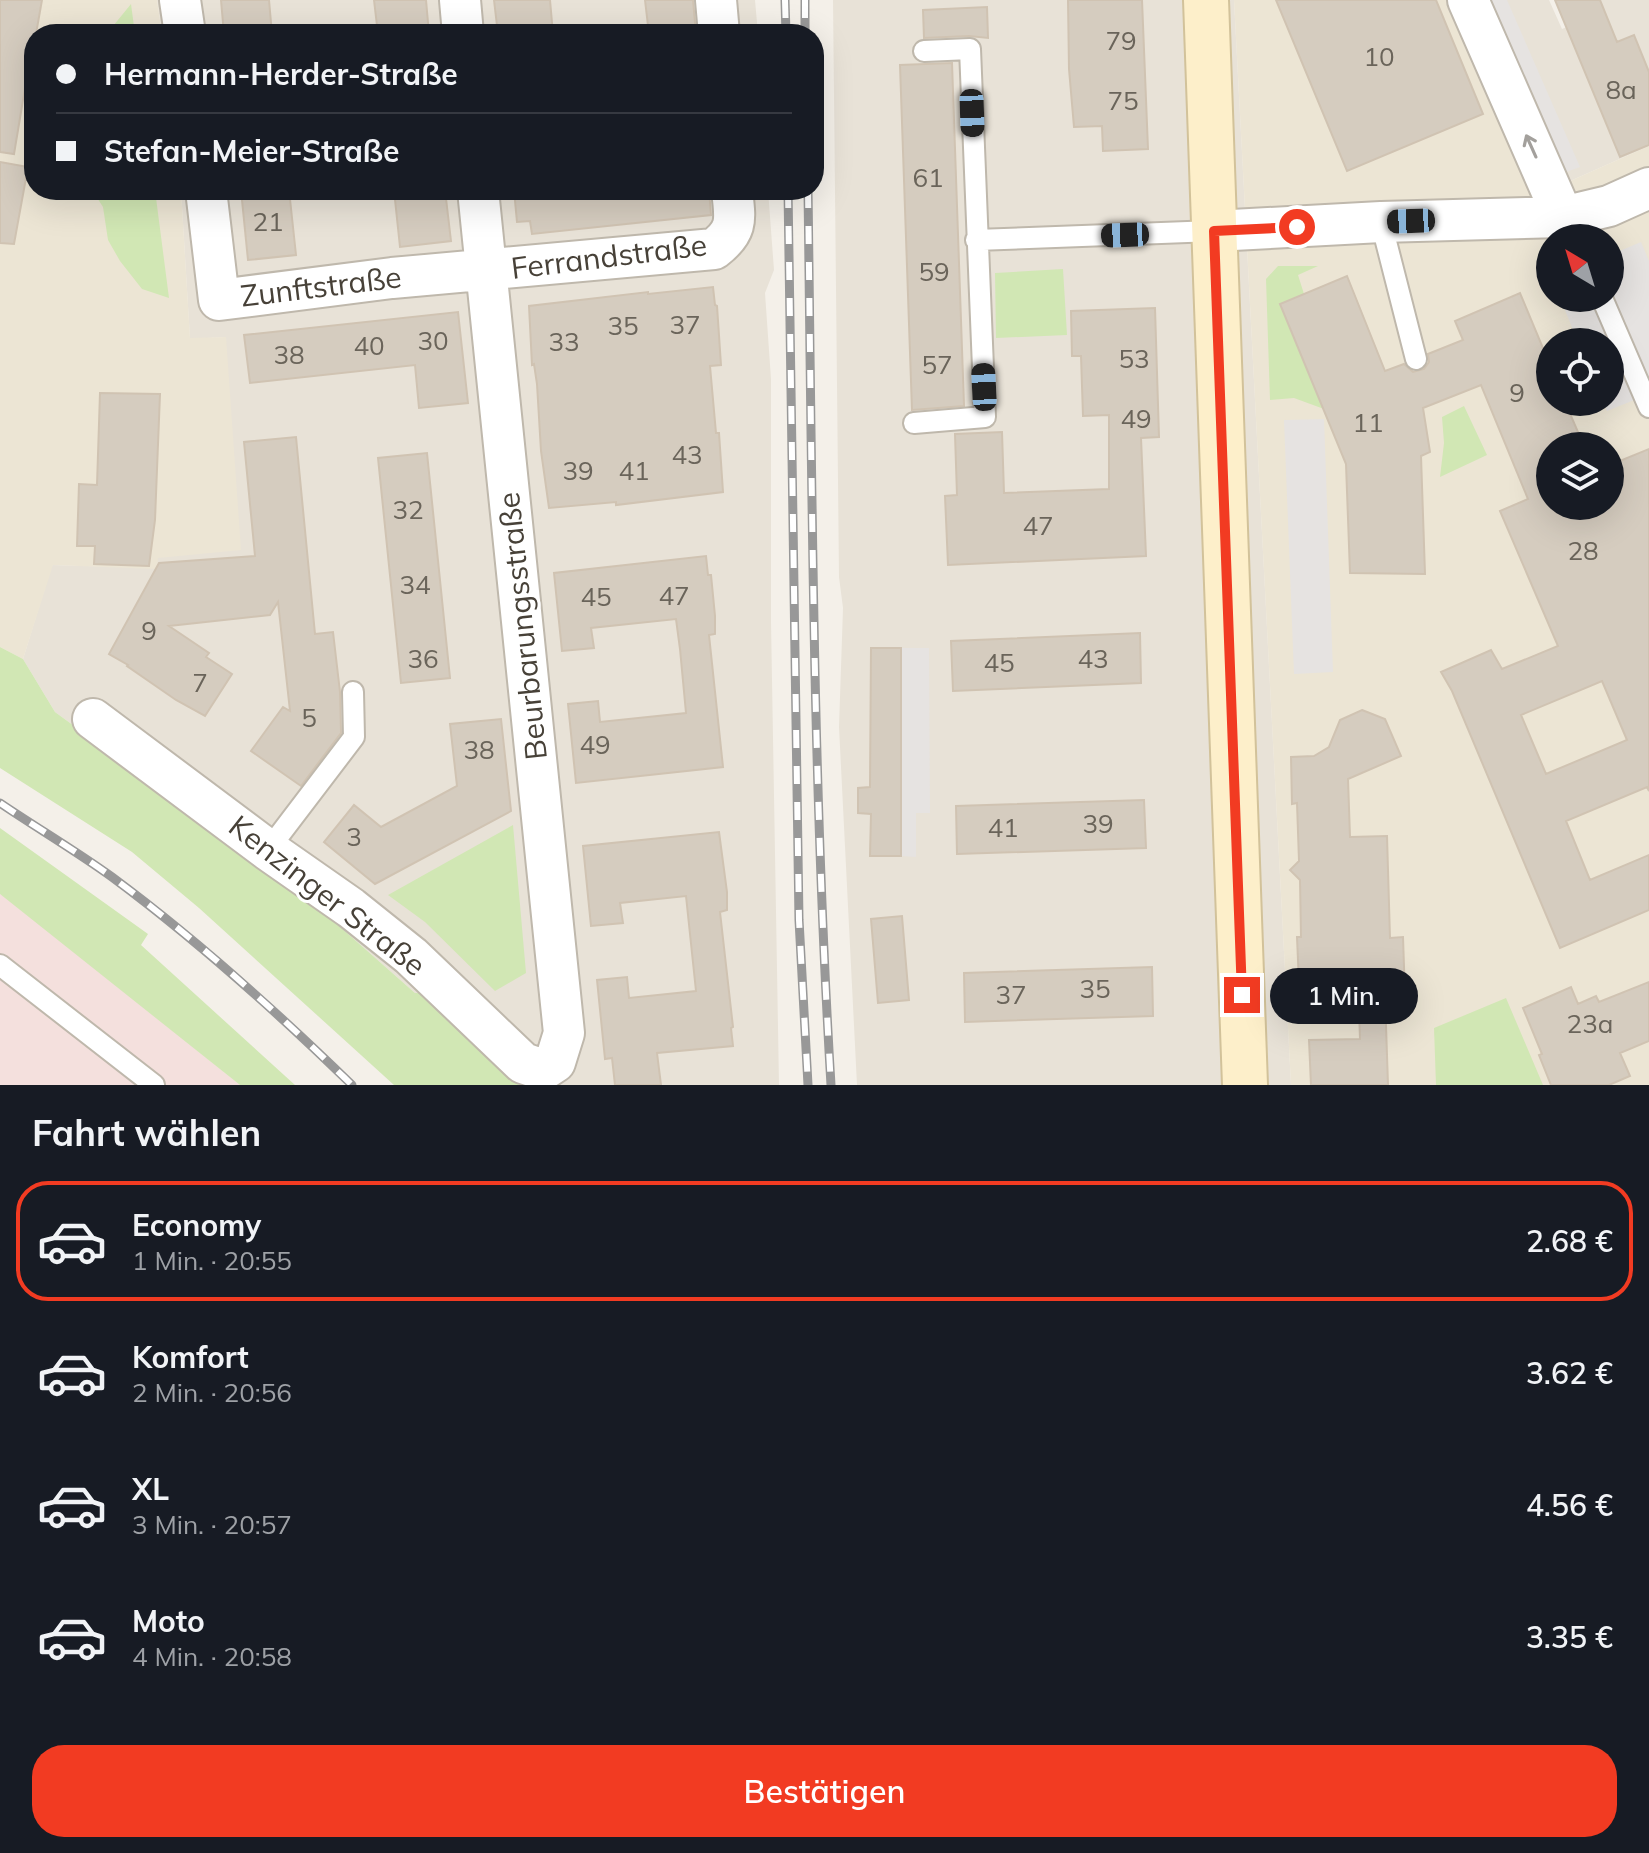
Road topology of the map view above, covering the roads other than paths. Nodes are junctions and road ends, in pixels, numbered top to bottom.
1 (180, 0) edge
2 (460, 0) edge
3 (716, 0) edge
4 (1206, 0) edge
5 (1468, 0) edge
6 (184, 24) edge
7 (462, 24) edge
8 (718, 24) edge
9 (924, 51) dead end
10 (1649, 188) edge
11 (207, 200) edge
12 (479, 200) edge
13 (733, 200) edge
14 (1381, 222) junction
15 (1566, 224) edge
16 (1575, 224) edge
17 (1536, 227) edge
18 (1214, 231) junction
19 (976, 240) junction
20 (486, 270) junction
21 (1608, 312) edge
22 (1416, 359) dead end
23 (1649, 407) edge
24 (914, 423) dead end
25 (353, 692) dead end
26 (93, 719) dead end
27 (268, 850) junction
28 (0, 965) edge
29 (555, 1062) joint
30 (154, 1085) edge
31 (1245, 1085) edge

1 - 6 street
2 - 7 street
3 - 8 street
4 - 18 main road
15 -> 5 street
9 - 19 lane
10 - 16 street
11 - 20 street, Zunftstraße
12 - 20 street, Beurbarungsstraße
13 - 20 street, Ferrandstraße
14 - 17 street
14 - 18 street
14 - 22 lane
18 - 19 lane
18 - 31 main road
19 - 24 lane
20 - 29 street, Beurbarungsstraße
21 - 23 lane
25 - 27 lane
26 - 27 street, Kenzinger Straße
27 - 29 street, Kenzinger Straße
28 - 30 lane

